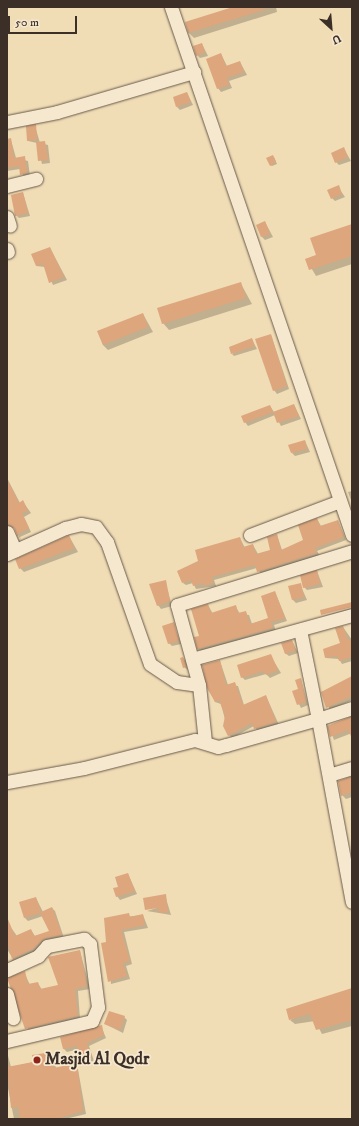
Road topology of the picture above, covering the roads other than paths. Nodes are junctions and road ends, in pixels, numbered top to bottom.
1 (171, 7) edge
2 (194, 72) junction
3 (7, 122) edge
4 (36, 179) dead end
5 (7, 186) edge
6 (340, 501) junction
7 (7, 532) edge
8 (250, 535) dead end
9 (352, 535) edge
10 (352, 551) edge
11 (11, 552) edge
12 (352, 615) edge
13 (300, 630) junction
14 (192, 659) junction
15 (198, 685) junction
16 (352, 708) edge
17 (318, 719) junction
18 (200, 741) junction
19 (352, 768) edge
20 (329, 775) junction
21 (7, 782) edge
22 (352, 902) edge
23 (7, 970) edge
24 (7, 994) edge
25 (14, 1018) dead end
26 (7, 1041) edge

1 - 2 street
2 - 3 street
2 - 6 street
4 - 5 street
6 - 8 street
6 - 9 street
7 - 11 street
10 - 14 street
11 - 15 street
12 - 13 street
13 - 14 street
13 - 17 street
14 - 15 street
15 - 18 street
16 - 17 street
17 - 18 street
17 - 20 street
18 - 21 street
19 - 20 street
20 - 22 street
23 - 26 street
24 - 25 street

